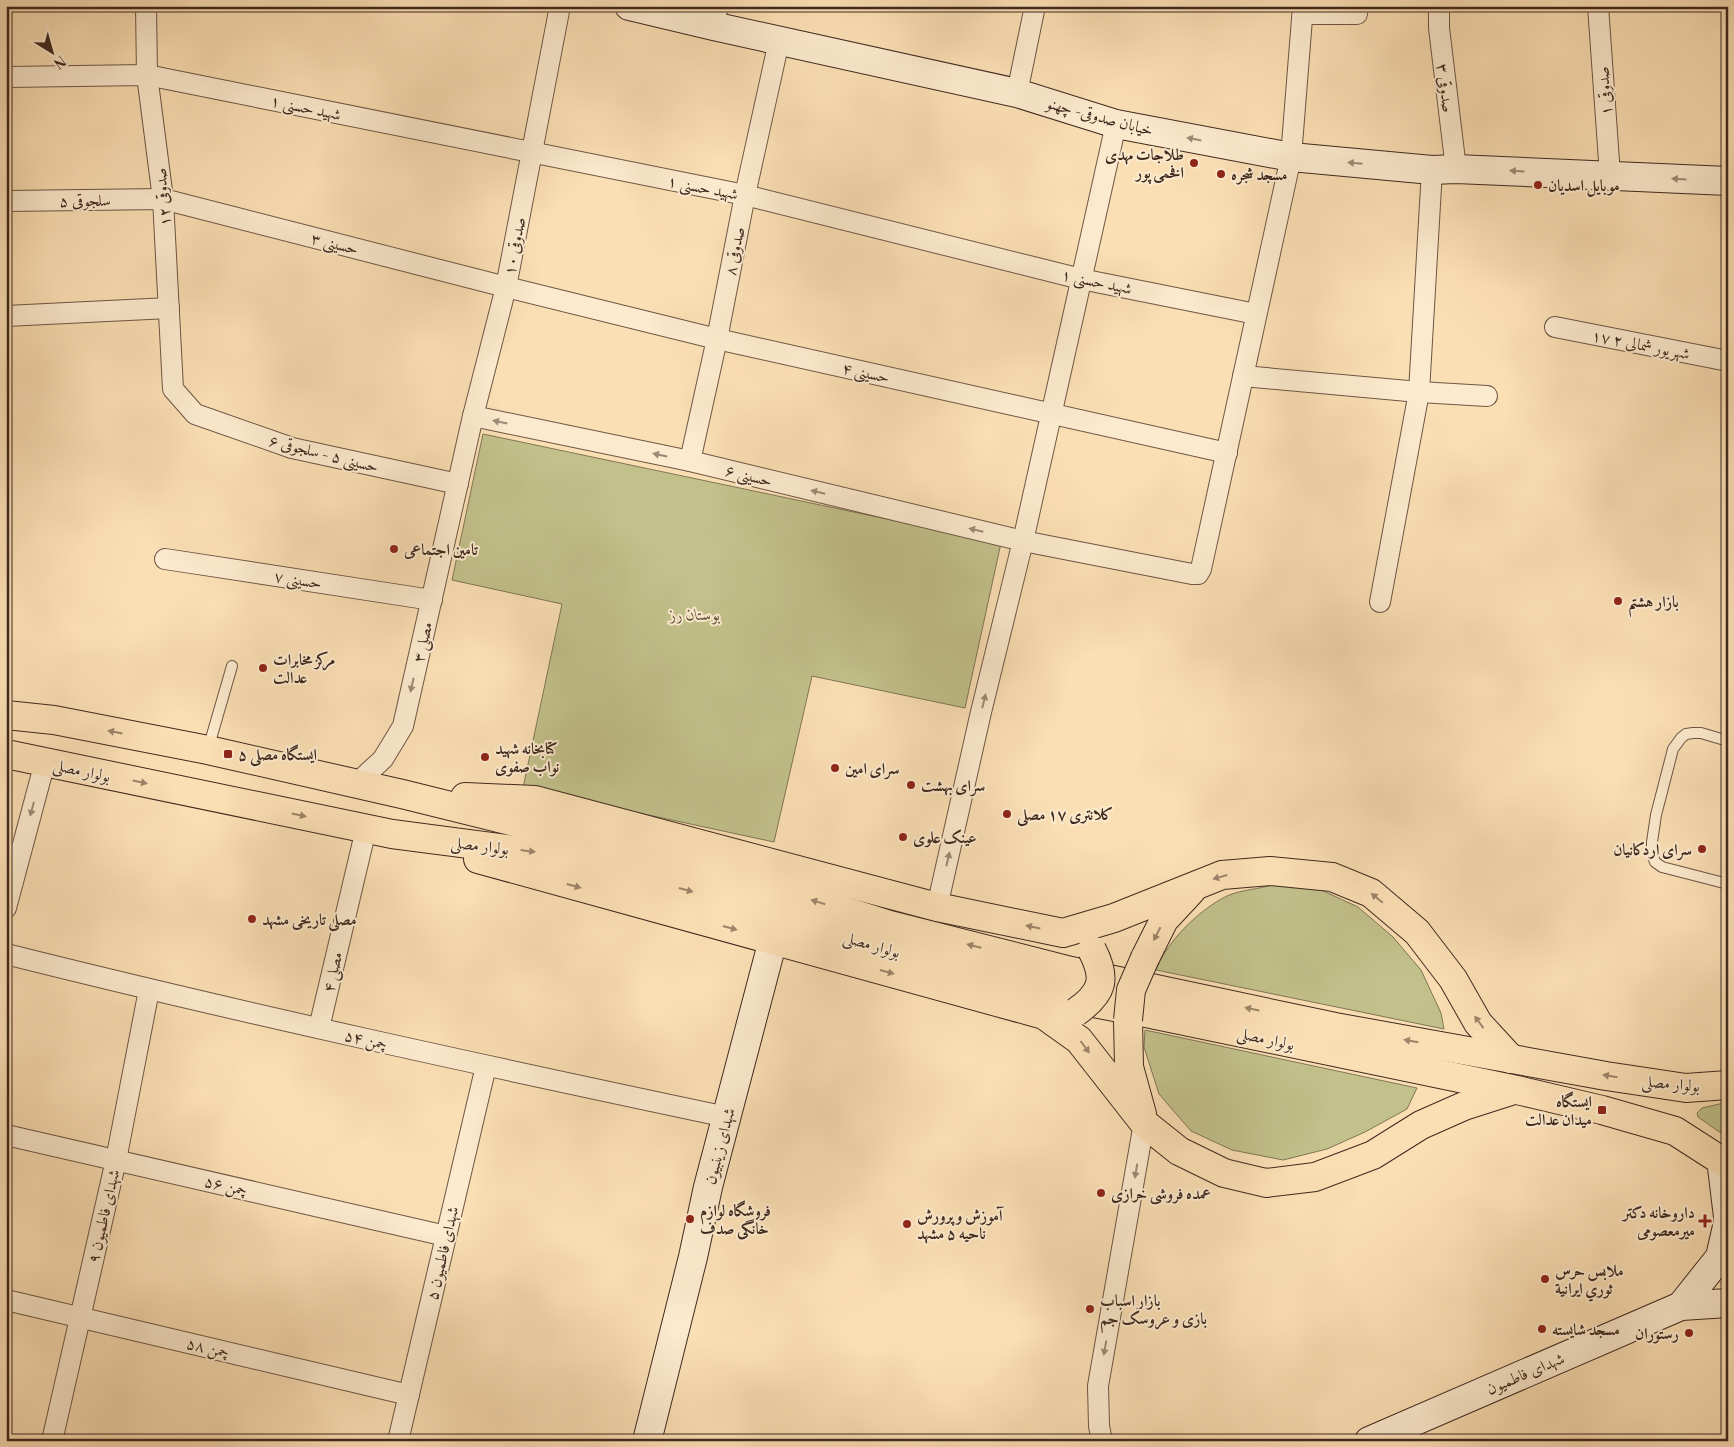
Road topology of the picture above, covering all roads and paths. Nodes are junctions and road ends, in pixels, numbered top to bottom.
1 (146, 6) edge
2 (560, 6) edge
3 (629, 6) edge
4 (1035, 6) edge
5 (1358, 6) edge
6 (1439, 6) edge
7 (1598, 6) edge
8 (1303, 10) edge
9 (715, 16) edge
10 (779, 41) junction
11 (147, 75) junction
12 (6, 77) edge
13 (1017, 93) junction
14 (1116, 124) junction
15 (532, 154) junction
16 (1291, 157) junction
17 (1444, 170) junction
18 (1610, 176) junction
19 (1728, 181) edge
20 (745, 195) junction
21 (163, 198) junction
22 (6, 201) edge
23 (1081, 279) junction
24 (506, 287) junction
25 (169, 308) junction
26 (1256, 314) junction
27 (6, 316) edge
28 (1555, 328) dead end
29 (717, 339) junction
30 (1728, 361) edge
31 (1243, 376) junction
32 (173, 389) joint
33 (1420, 392) junction
34 (1488, 396) dead end
35 (1052, 412) junction
36 (473, 416) junction
37 (1227, 453) junction
38 (690, 461) junction
39 (458, 484) junction
40 (1023, 541) junction
41 (165, 559) dead end
42 (432, 600) junction
43 (1380, 602) dead end
44 (232, 666) dead end
45 (6, 715) edge
46 (54, 720) junction
47 (1728, 741) edge
48 (208, 750) junction
49 (6, 754) edge
50 (44, 762) junction
51 (356, 784) junction
52 (402, 794) junction
53 (366, 829) junction
54 (392, 834) junction
55 (1728, 884) edge
56 (1196, 886) junction
57 (938, 907) junction
58 (6, 908) edge
59 (1064, 933) junction
60 (773, 940) junction
61 (6, 954) edge
62 (149, 990) junction
63 (1044, 1015) junction
64 (319, 1028) junction
65 (1511, 1059) junction
66 (486, 1066) junction
67 (1728, 1085) edge
68 (1517, 1090) junction
69 (727, 1117) junction
70 (1144, 1123) junction
71 (6, 1135) edge
72 (116, 1160) junction
73 (1724, 1162) edge
74 (1728, 1217) edge
75 (1728, 1222) edge
76 (446, 1236) junction
77 (6, 1300) edge
78 (1728, 1303) edge
79 (1681, 1306) junction
80 (80, 1318) junction
81 (409, 1395) junction
82 (52, 1441) edge
83 (398, 1441) edge
84 (647, 1441) edge
85 (1102, 1441) edge
86 (1369, 1441) edge

1 - 11 street, صدوقی ۱۲
2 - 15 street, صدوقی ۱۰
3 - 9 street, خیابان صدوقی- چهنو
4 - 13 street
5 - 8 street
6 - 17 street, صدوقی ۳
7 - 18 street, صدوقی ۱
8 - 16 street
9 - 10 street, خیابان صدوقی- چهنو
10 - 13 street, خیابان صدوقی- چهنو
10 - 20 street, صدوقی ۸
11 - 12 street, شهید حسنی ۱
11 - 15 street, شهید حسنی ۱
11 - 21 street, صدوقی ۱۲
13 - 14 street, خیابان صدوقی- چهنو
16 -> 14 street, خیابان صدوقی- چهنو
14 - 23 street
15 - 20 street, شهید حسنی ۱
15 - 24 street, صدوقی ۱۰
17 -> 16 street, خیابان صدوقی- چهنو
16 - 26 street
18 -> 17 street, خیابان صدوقی- چهنو
17 - 33 street, صدوقی ۳
19 -> 18 street, خیابان صدوقی- چهنو
20 - 23 street, شهید حسنی ۱
20 - 29 street, صدوقی ۸
21 - 22 street, سلجوقی ۵
21 - 24 street, حسینی ۳
21 - 25 street, صدوقی ۱۲
23 - 26 street, شهید حسنی ۱
23 - 35 street
24 - 29 street, حسینی ۴
24 - 36 street, صدوقی ۱۰
25 - 27 street
25 - 32 street, صدوقی ۱۲
26 - 31 street
28 - 30 street, ۱۷ شهریور شمالی ۲
29 - 35 street, حسینی ۴
29 - 38 street, صدوقی ۸
31 - 33 street
31 - 37 street
32 - 39 street, حسینی ۵ - سلجوقی ۶
33 - 34 street
33 - 43 street, صدوقی ۳
35 - 37 street, حسینی ۴
35 - 40 street
38 -> 36 street, حسینی ۶
36 - 39 street, صدوقی ۱۰
37 - 40 street, حسینی ۶
40 -> 38 street, حسینی ۶
39 - 42 street, مصلی ۳
57 -> 40 street
41 - 42 street, حسینی ۷
42 -> 51 street, مصلی ۳
44 - 48 lane
45 - 46 main road, بولوار مصلی
48 -> 46 main road, بولوار مصلی
46 - 50 main road
47 - 55 lane
48 - 51 main road, بولوار مصلی
49 - 50 main road, بولوار مصلی
50 -> 53 main road, بولوار مصلی
50 -> 58 street
51 - 52 main road, بولوار مصلی
52 - 57 main road
65 -> 52 main road, بولوار مصلی
53 - 54 main road, بولوار مصلی
53 - 64 street, مصلی ۴
54 -> 60 main road
54 -> 68 main road, بولوار مصلی
56 - 59 main road
65 -> 56 main road
56 -> 70 main road, bridge
59 -> 57 main road
59 - 63 main road, bridge
60 -> 63 main road
60 - 69 street, شهدای زینبیون
61 - 62 street, چمن ۵۴
62 - 64 street, چمن ۵۴
62 - 72 street, شهدای فاطمیون ۹
63 -> 70 main road
64 - 66 street, چمن ۵۴
67 -> 65 main road, بولوار مصلی
66 - 69 street, چمن ۵۴
66 - 76 street, شهدای فاطمیون ۵
68 - 70 main road
68 - 73 main road, بولوار مصلی
69 - 84 street, شهدای زینبیون
70 -> 85 street
71 - 72 street, چمن ۵۶
72 - 76 street, چمن ۵۶
72 - 80 street, شهدای فاطمیون ۹
73 - 74 street
75 - 79 street, شهدای فاطمیون
76 - 81 street, شهدای فاطمیون ۵
77 - 80 street, چمن ۵۸
78 - 79 street, شهدای فاطمیون
79 - 86 street, شهدای فاطمیون
80 - 81 street, چمن ۵۸
80 - 82 street, شهدای فاطمیون ۹
81 - 83 street, شهدای فاطمیون ۵

